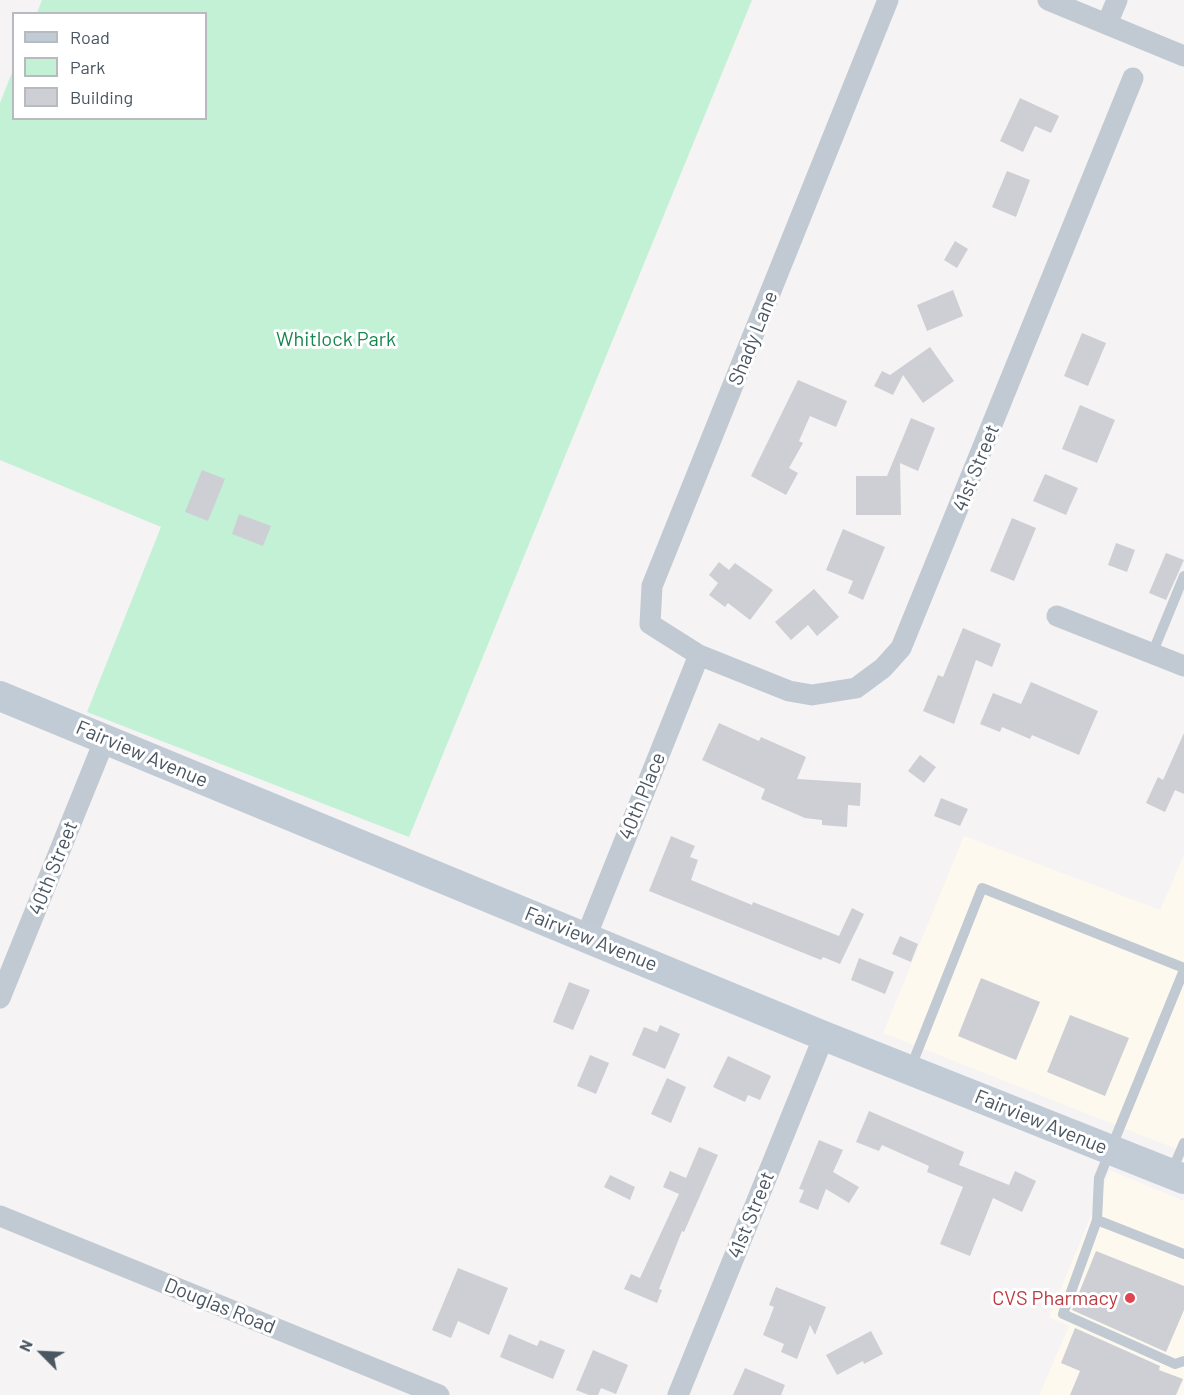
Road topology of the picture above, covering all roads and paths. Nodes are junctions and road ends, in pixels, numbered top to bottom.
1 (888, 0) edge
2 (1048, 0) edge
3 (1117, 0) edge
4 (1107, 24) junction
5 (1184, 56) edge
6 (1133, 78) dead end
7 (1184, 576) edge
8 (1057, 616) dead end
9 (1152, 654) junction
10 (699, 655) junction
11 (1184, 666) edge
12 (0, 696) edge
13 (105, 739) junction
14 (586, 937) junction
15 (1184, 969) edge
16 (0, 998) edge
17 (824, 1036) junction
18 (910, 1070) junction
19 (1184, 1143) edge
20 (1112, 1151) junction
21 (1177, 1177) edge
22 (0, 1216) edge
23 (1097, 1220) junction
24 (1184, 1254) edge
25 (1184, 1361) edge
26 (439, 1395) edge
27 (678, 1395) edge

1 - 10 street, Shady Lane
2 - 4 street
3 - 4 street
4 - 5 street
6 - 10 street, 41st Street
7 - 9 lane
8 - 9 street
9 - 11 street
10 - 14 street, 40th Place
12 - 13 street, Fairview Avenue
13 - 14 street, Fairview Avenue
13 - 16 street, 40th Street
14 - 17 street, Fairview Avenue
15 - 18 lane
15 - 20 lane
17 - 18 street, Fairview Avenue
17 - 27 street, 41st Street
18 - 20 street, Fairview Avenue
19 - 21 lane
20 - 21 street, Fairview Avenue
20 - 23 lane
22 - 26 street, Douglas Road
23 - 24 lane
23 - 25 lane

